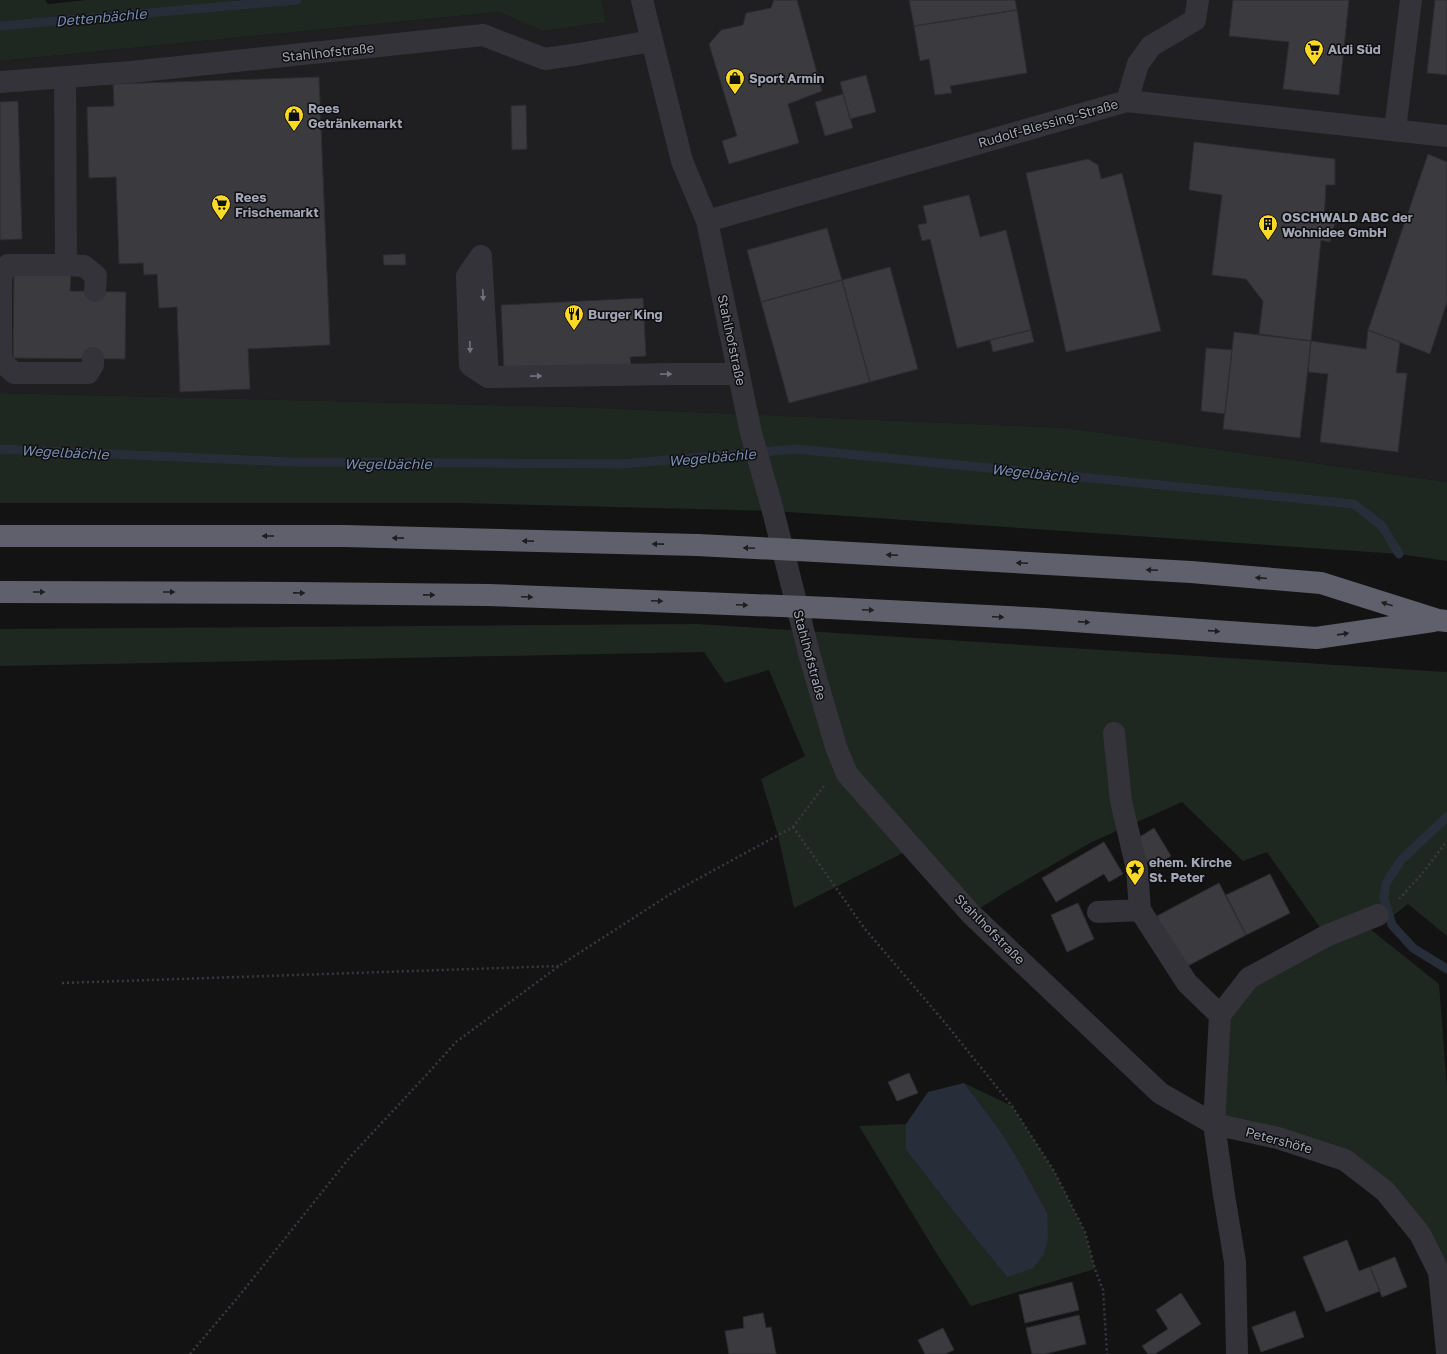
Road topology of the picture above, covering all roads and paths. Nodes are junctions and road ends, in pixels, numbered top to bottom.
1 (642, 0) edge
2 (1198, 0) edge
3 (1411, 0) edge
4 (651, 41) junction
5 (65, 77) junction
6 (0, 82) edge
7 (1127, 101) junction
8 (1395, 130) junction
9 (1447, 136) edge
10 (706, 221) junction
11 (481, 256) dead end
12 (66, 265) junction
13 (95, 292) dead end
14 (93, 358) dead end
15 (739, 374) junction
16 (0, 536) edge
17 (0, 592) edge
18 (1442, 621) edge
19 (1114, 733) dead end
20 (847, 774) junction
21 (793, 827) junction
22 (1447, 841) edge
23 (1401, 897) dead end
24 (1140, 910) junction
25 (1098, 912) dead end
26 (1378, 915) dead end
27 (559, 966) junction
28 (62, 983) dead end
29 (1220, 1016) junction
30 (1214, 1124) junction
31 (1447, 1352) edge
32 (190, 1354) edge
33 (1108, 1354) edge
34 (1237, 1354) edge

1 - 4 street, Stahlhofstraße
2 - 7 street
3 - 8 street
4 - 5 street, Stahlhofstraße
4 - 10 street, Stahlhofstraße
5 - 6 street, Stahlhofstraße
5 - 12 street
7 - 8 street, Rudolf-Blessing-Straße
7 - 10 street, Rudolf-Blessing-Straße
8 - 9 street, Rudolf-Blessing-Straße
10 - 15 street, Stahlhofstraße
11 -> 15 street
12 - 13 street
12 - 14 street
15 - 20 street, Stahlhofstraße
18 -> 16 highway, bridge
17 -> 18 highway, bridge
19 - 24 street
20 - 21 path
20 - 30 street, Stahlhofstraße
21 - 27 path
21 - 33 path
22 - 23 path
24 - 25 street
24 - 29 street
26 - 29 street
27 - 28 path
27 - 32 path
29 - 30 street
30 - 31 street, Petershöfe
30 - 34 street

